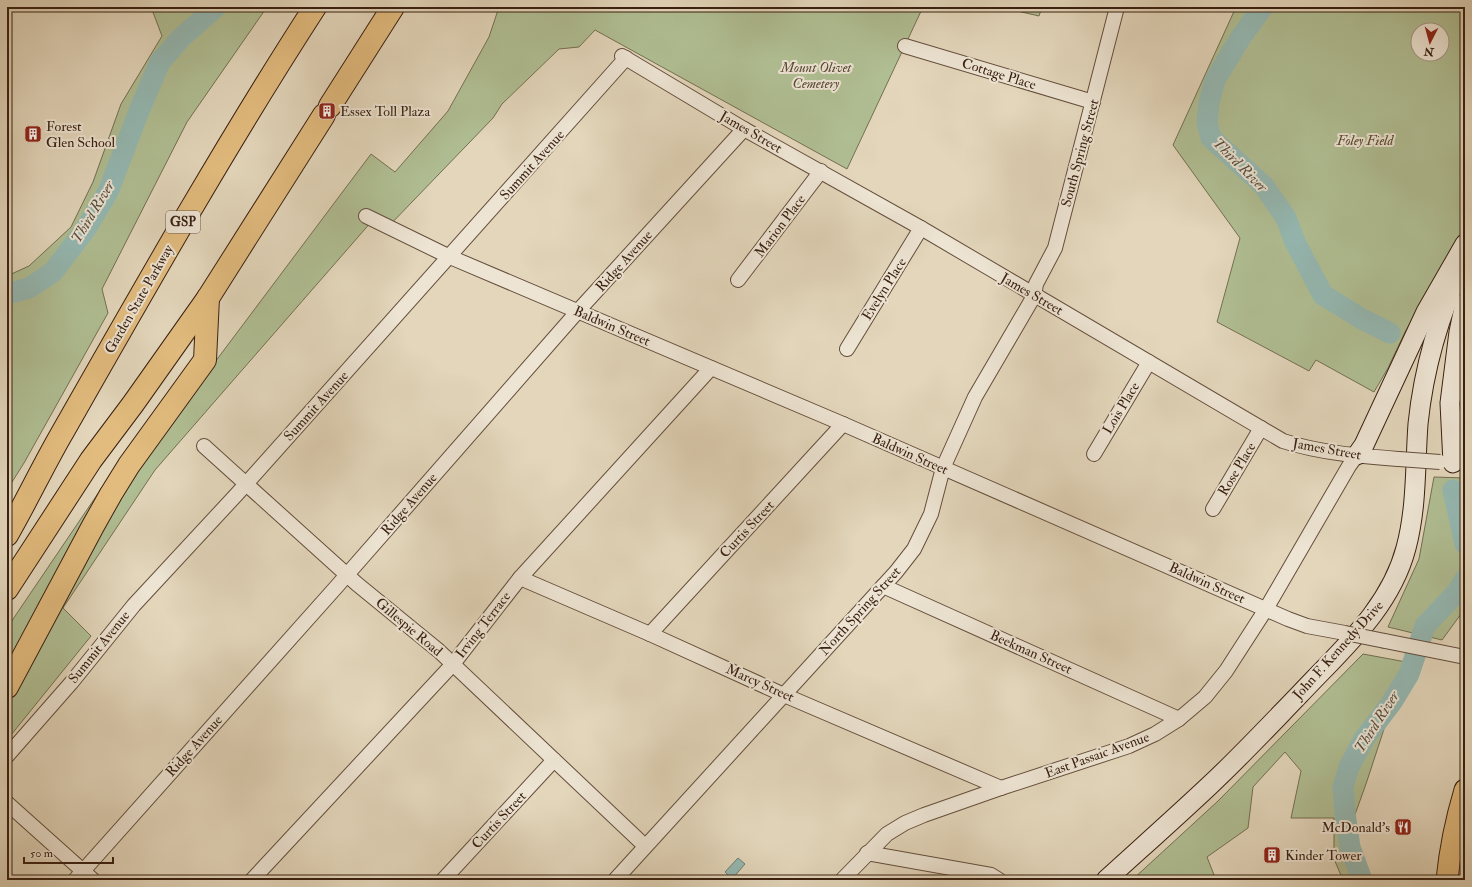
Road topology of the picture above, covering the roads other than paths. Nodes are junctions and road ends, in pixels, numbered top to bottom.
1 (315, 7) edge
2 (393, 7) edge
3 (1117, 7) edge
4 (905, 46) dead end
5 (624, 57) joint
6 (1093, 102) junction
7 (744, 129) junction
8 (821, 171) junction
9 (366, 216) dead end
10 (921, 228) junction
11 (1465, 244) edge
12 (450, 257) junction
13 (1465, 258) edge
14 (1465, 279) edge
15 (738, 280) dead end
16 (1034, 296) junction
17 (208, 298) junction
18 (1465, 303) edge
19 (578, 311) junction
20 (847, 349) dead end
21 (1149, 362) junction
22 (711, 368) junction
23 (843, 424) junction
24 (1261, 428) junction
25 (58, 440) junction
26 (204, 446) dead end
27 (1094, 454) dead end
28 (1357, 455) junction
29 (1452, 463) edge
30 (943, 468) junction
31 (247, 484) junction
32 (1213, 509) dead end
33 (7, 514) edge
34 (7, 534) edge
35 (347, 575) junction
36 (520, 578) junction
37 (883, 586) junction
38 (7, 589) edge
39 (1266, 609) junction
40 (650, 634) junction
41 (1465, 657) edge
42 (453, 664) junction
43 (7, 686) edge
44 (784, 695) junction
45 (1179, 719) junction
46 (7, 756) edge
47 (554, 760) junction
48 (1000, 788) junction
49 (1465, 790) edge
50 (7, 803) edge
51 (645, 846) junction
52 (867, 853) junction
53 (84, 877) edge
54 (252, 880) edge
55 (443, 880) edge
56 (615, 880) edge
57 (842, 880) edge
58 (999, 880) edge
59 (1106, 880) edge
60 (1122, 880) edge
61 (1447, 880) edge

1 - 25 highway, Garden State Parkway / GSP
2 - 17 highway
3 - 6 street, South Spring Street
4 - 6 street, Cottage Place
5 - 7 street, James Street
5 - 12 street, Summit Avenue
6 - 16 street, South Spring Street
7 - 8 street, James Street
7 - 19 street, Ridge Avenue
8 - 10 street, James Street
8 - 15 street, Marion Place
9 - 12 street, Baldwin Street
10 - 16 street, James Street
10 - 20 street, Evelyn Place
11 - 28 main road
12 - 19 street, Baldwin Street
12 - 31 street, Summit Avenue
13 - 59 main road, John F. Kennedy Drive
14 - 60 main road, John F. Kennedy Drive
16 - 21 street, James Street
16 - 30 street, North Spring Street
17 - 38 highway
17 - 43 highway
18 - 29 main road
19 - 22 street, Baldwin Street
19 - 35 street, Ridge Avenue
21 - 24 street, James Street
21 - 27 street, Lois Place
22 - 23 street, Baldwin Street
22 - 36 street, Irving Terrace
23 - 30 street, Baldwin Street
23 - 40 street, Curtis Street
24 - 28 street, James Street
24 - 32 street, Rose Place
25 - 33 highway
25 - 34 highway, Garden State Parkway / GSP
26 - 31 street, Gillespie Road
28 - 29 street, James Street, bridge
28 - 39 street, East Passaic Avenue
30 - 37 street, North Spring Street
30 - 39 street, Baldwin Street
31 - 35 street, Gillespie Road
31 - 46 street, Summit Avenue
35 - 42 street, Gillespie Road
35 - 53 street, Ridge Avenue
36 - 40 street, Marcy Street
36 - 42 street, Irving Terrace
37 - 44 street, North Spring Street
37 - 45 street, Beekman Street
39 - 41 street, Baldwin Street, bridge
39 - 45 street, East Passaic Avenue
40 - 44 street, Marcy Street
42 - 47 street, Gillespie Road
42 - 54 street, Irving Terrace
44 - 48 street, Marcy Street
44 - 51 street, North Spring Street
45 - 48 street, East Passaic Avenue
47 - 51 street, Gillespie Road
47 - 55 street, Curtis Street
48 - 52 street, East Passaic Avenue
49 - 61 main road
50 - 53 street
51 - 56 street, North Spring Street
52 - 57 street, East Passaic Avenue
52 - 58 street

